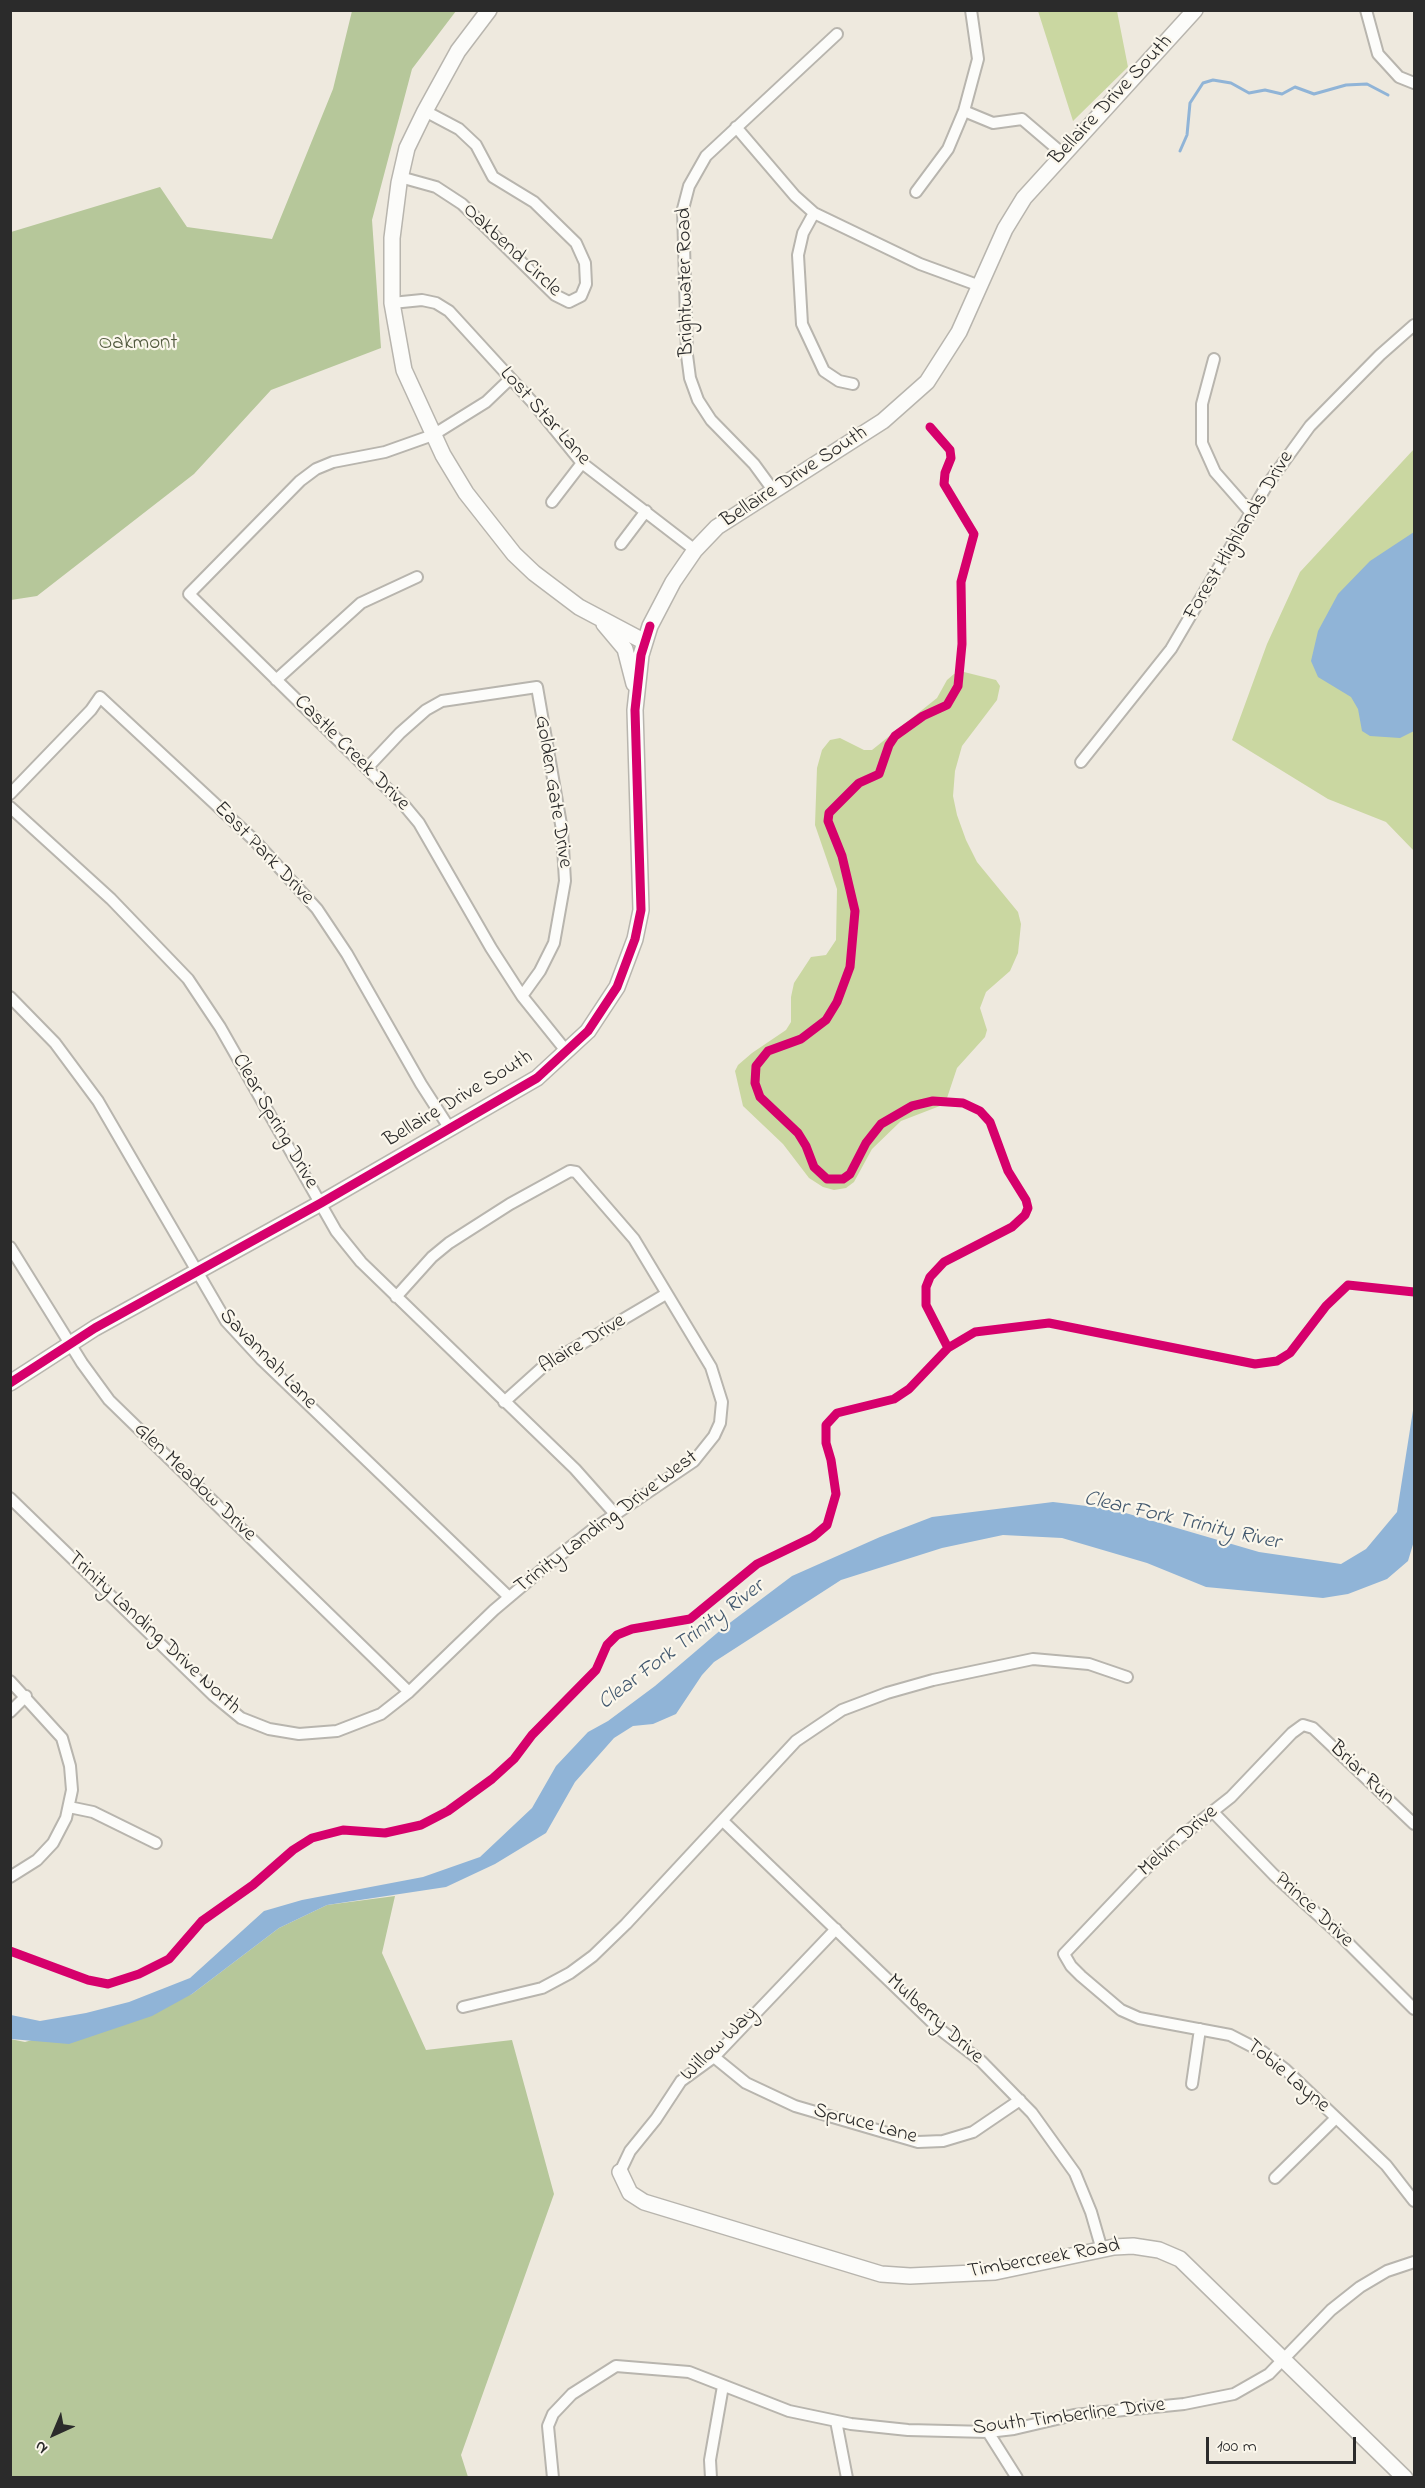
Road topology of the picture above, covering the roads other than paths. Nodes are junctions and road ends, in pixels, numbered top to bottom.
1 (489, 10) edge
2 (971, 10) edge
3 (1195, 10) edge
4 (1366, 10) edge
5 (837, 34) dead end
6 (1414, 83) edge
7 (425, 111) junction
8 (964, 111) junction
9 (736, 127) junction
10 (1063, 154) junction
11 (400, 177) junction
12 (916, 192) dead end
13 (814, 213) junction
14 (980, 286) junction
15 (392, 303) junction
16 (1414, 325) edge
17 (1214, 359) dead end
18 (510, 380) junction
19 (853, 384) dead end
20 (433, 435) junction
21 (582, 463) junction
22 (773, 490) junction
23 (552, 502) dead end
24 (646, 510) junction
25 (1251, 513) junction
26 (621, 544) dead end
27 (695, 550) junction
28 (417, 577) dead end
29 (600, 619) junction
30 (645, 642) junction
31 (276, 680) junction
32 (637, 694) junction
33 (1081, 762) dead end
34 (368, 767) junction
35 (10, 794) edge
36 (10, 807) edge
37 (522, 996) junction
38 (10, 997) edge
39 (567, 1052) junction
40 (450, 1129) junction
41 (321, 1203) junction
42 (10, 1247) edge
43 (195, 1273) junction
44 (666, 1294) junction
45 (396, 1297) junction
46 (70, 1343) junction
47 (10, 1383) edge
48 (504, 1402) junction
49 (10, 1498) edge
50 (615, 1514) junction
51 (509, 1597) junction
52 (1127, 1677) dead end
53 (10, 1681) edge
54 (410, 1692) junction
55 (26, 1696) junction
56 (10, 1712) edge
57 (1307, 1725) joint
58 (69, 1807) junction
59 (1213, 1812) junction
60 (723, 1821) junction
61 (1414, 1824) edge
62 (156, 1843) dead end
63 (10, 1877) edge
64 (836, 1929) junction
65 (1071, 1966) joint
66 (463, 2007) dead end
67 (1414, 2009) edge
68 (1200, 2029) junction
69 (714, 2057) junction
70 (1192, 2084) dead end
71 (1020, 2100) junction
72 (1336, 2118) junction
73 (620, 2172) joint
74 (1275, 2178) dead end
75 (1414, 2201) edge
76 (1102, 2250) junction
77 (1414, 2262) edge
78 (1285, 2360) junction
79 (723, 2386) junction
80 (836, 2421) junction
81 (988, 2432) junction
82 (553, 2478) edge
83 (711, 2478) edge
84 (847, 2478) edge
85 (1017, 2478) edge
86 (1406, 2478) edge

1 - 7 street
2 - 8 street
3 - 10 street, Bellaire Drive South
4 - 6 street
5 - 9 street, Brightwater Road
7 - 11 street
7 - 11 street, Oakbend Circle
8 - 10 street
8 - 12 street
9 - 13 street
9 - 22 street, Brightwater Road
10 - 14 street, Bellaire Drive South
11 - 15 street
13 - 14 street
13 - 19 street
14 - 22 street, Bellaire Drive South
15 - 18 street, Lost Star Lane
15 - 20 street
16 - 25 street, Forest Highlands Drive
17 - 25 street
18 - 20 street
18 - 21 street, Lost Star Lane
20 - 29 street
20 - 31 street, Castle Creek Drive
21 - 23 street
21 - 24 street, Lost Star Lane
22 - 27 street, Bellaire Drive South
24 - 26 street
24 - 27 street, Lost Star Lane
25 - 33 street, Forest Highlands Drive
27 - 30 street, Bellaire Drive South
28 - 31 street
29 - 30 street
29 - 32 street
30 - 32 street, Bellaire Drive South
31 - 34 street, Castle Creek Drive
32 - 39 street, Bellaire Drive South
34 - 37 street, Castle Creek Drive
34 - 37 street, Golden Gate Drive
35 - 40 street, East Park Drive
36 - 41 street, Clear Spring Drive
37 - 39 street, Castle Creek Drive
38 - 43 street, Savannah Lane
39 - 40 street, Bellaire Drive South
40 - 41 street, Bellaire Drive South
41 - 43 street, Bellaire Drive South
41 - 45 street, Clear Spring Drive
42 - 46 street, Glen Meadow Drive
43 - 46 street, Bellaire Drive South
43 - 51 street, Savannah Lane
44 - 45 street
44 - 48 street, Alaire Drive
44 - 50 street, Trinity Landing Drive West
45 - 48 street, Clear Spring Drive
46 - 47 street, Bellaire Drive South
46 - 54 street, Glen Meadow Drive
48 - 50 street, Clear Spring Drive
49 - 54 street, Trinity Landing Drive North
50 - 51 street, Trinity Landing Drive West
51 - 54 street, Trinity Landing Drive West
52 - 60 street
53 - 55 street
55 - 56 street
55 - 58 street
57 - 59 street, Melvin Drive
57 - 61 street, Briar Run
58 - 62 street
58 - 63 street
59 - 65 street, Melvin Drive
59 - 67 street, Prince Drive
60 - 64 street, Mulberry Drive
60 - 66 street
64 - 69 street, Willow Way
64 - 71 street, Mulberry Drive
65 - 68 street, Tobie Layne
68 - 70 street
68 - 72 street, Tobie Layne
69 - 71 street, Spruce Lane
69 - 73 street, Willow Way
71 - 76 street, Mulberry Drive
72 - 74 street
72 - 75 street, Tobie Layne
73 - 76 street, Timbercreek Road
76 - 78 street, Timbercreek Road
77 - 78 street, South Timberline Drive
78 - 81 street, South Timberline Drive
78 - 86 street, Timbercreek Road
79 - 80 street, South Timberline Drive
79 - 82 street, South Timberline Drive
79 - 83 street
80 - 81 street, South Timberline Drive
80 - 84 street
81 - 85 street

